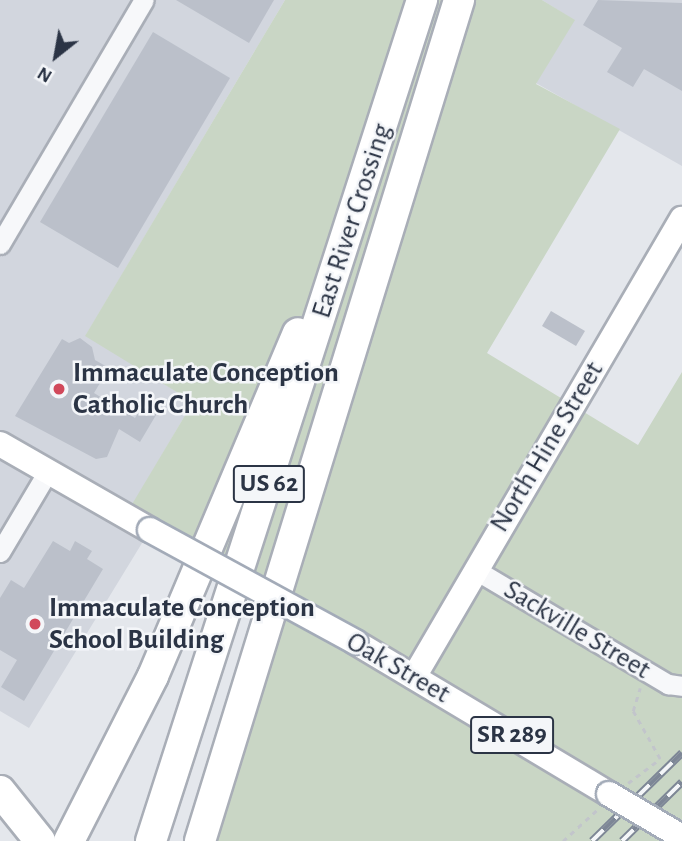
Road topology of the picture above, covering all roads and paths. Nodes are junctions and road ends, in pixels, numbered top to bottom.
1 (144, 0) edge
2 (422, 0) edge
3 (459, 0) edge
4 (383, 125) junction
5 (682, 219) edge
6 (0, 244) edge
7 (0, 444) edge
8 (47, 473) junction
9 (0, 552) edge
10 (474, 569) junction
11 (649, 673) junction
12 (414, 677) junction
13 (682, 686) edge
14 (660, 759) dead end
15 (0, 791) edge
16 (71, 837) edge
17 (682, 837) edge
18 (40, 841) edge
19 (151, 841) edge
20 (200, 841) edge

1 - 6 street
2 - 4 highway, East River Crossing / US 62
3 - 20 highway, East River Crossing / US 62
4 - 16 highway
4 - 19 highway, East River Crossing / US 62
5 - 10 main road, North Hine Street
7 - 8 main road, Oak Street / SR 289
8 - 9 street
8 - 12 main road, Oak Street / SR 289, bridge
10 - 11 street, Sackville Street
10 - 12 main road, North Hine Street
11 - 13 street, Sackville Street
11 - 14 path
12 - 17 main road, Oak Street / SR 289, bridge
15 - 18 highway

